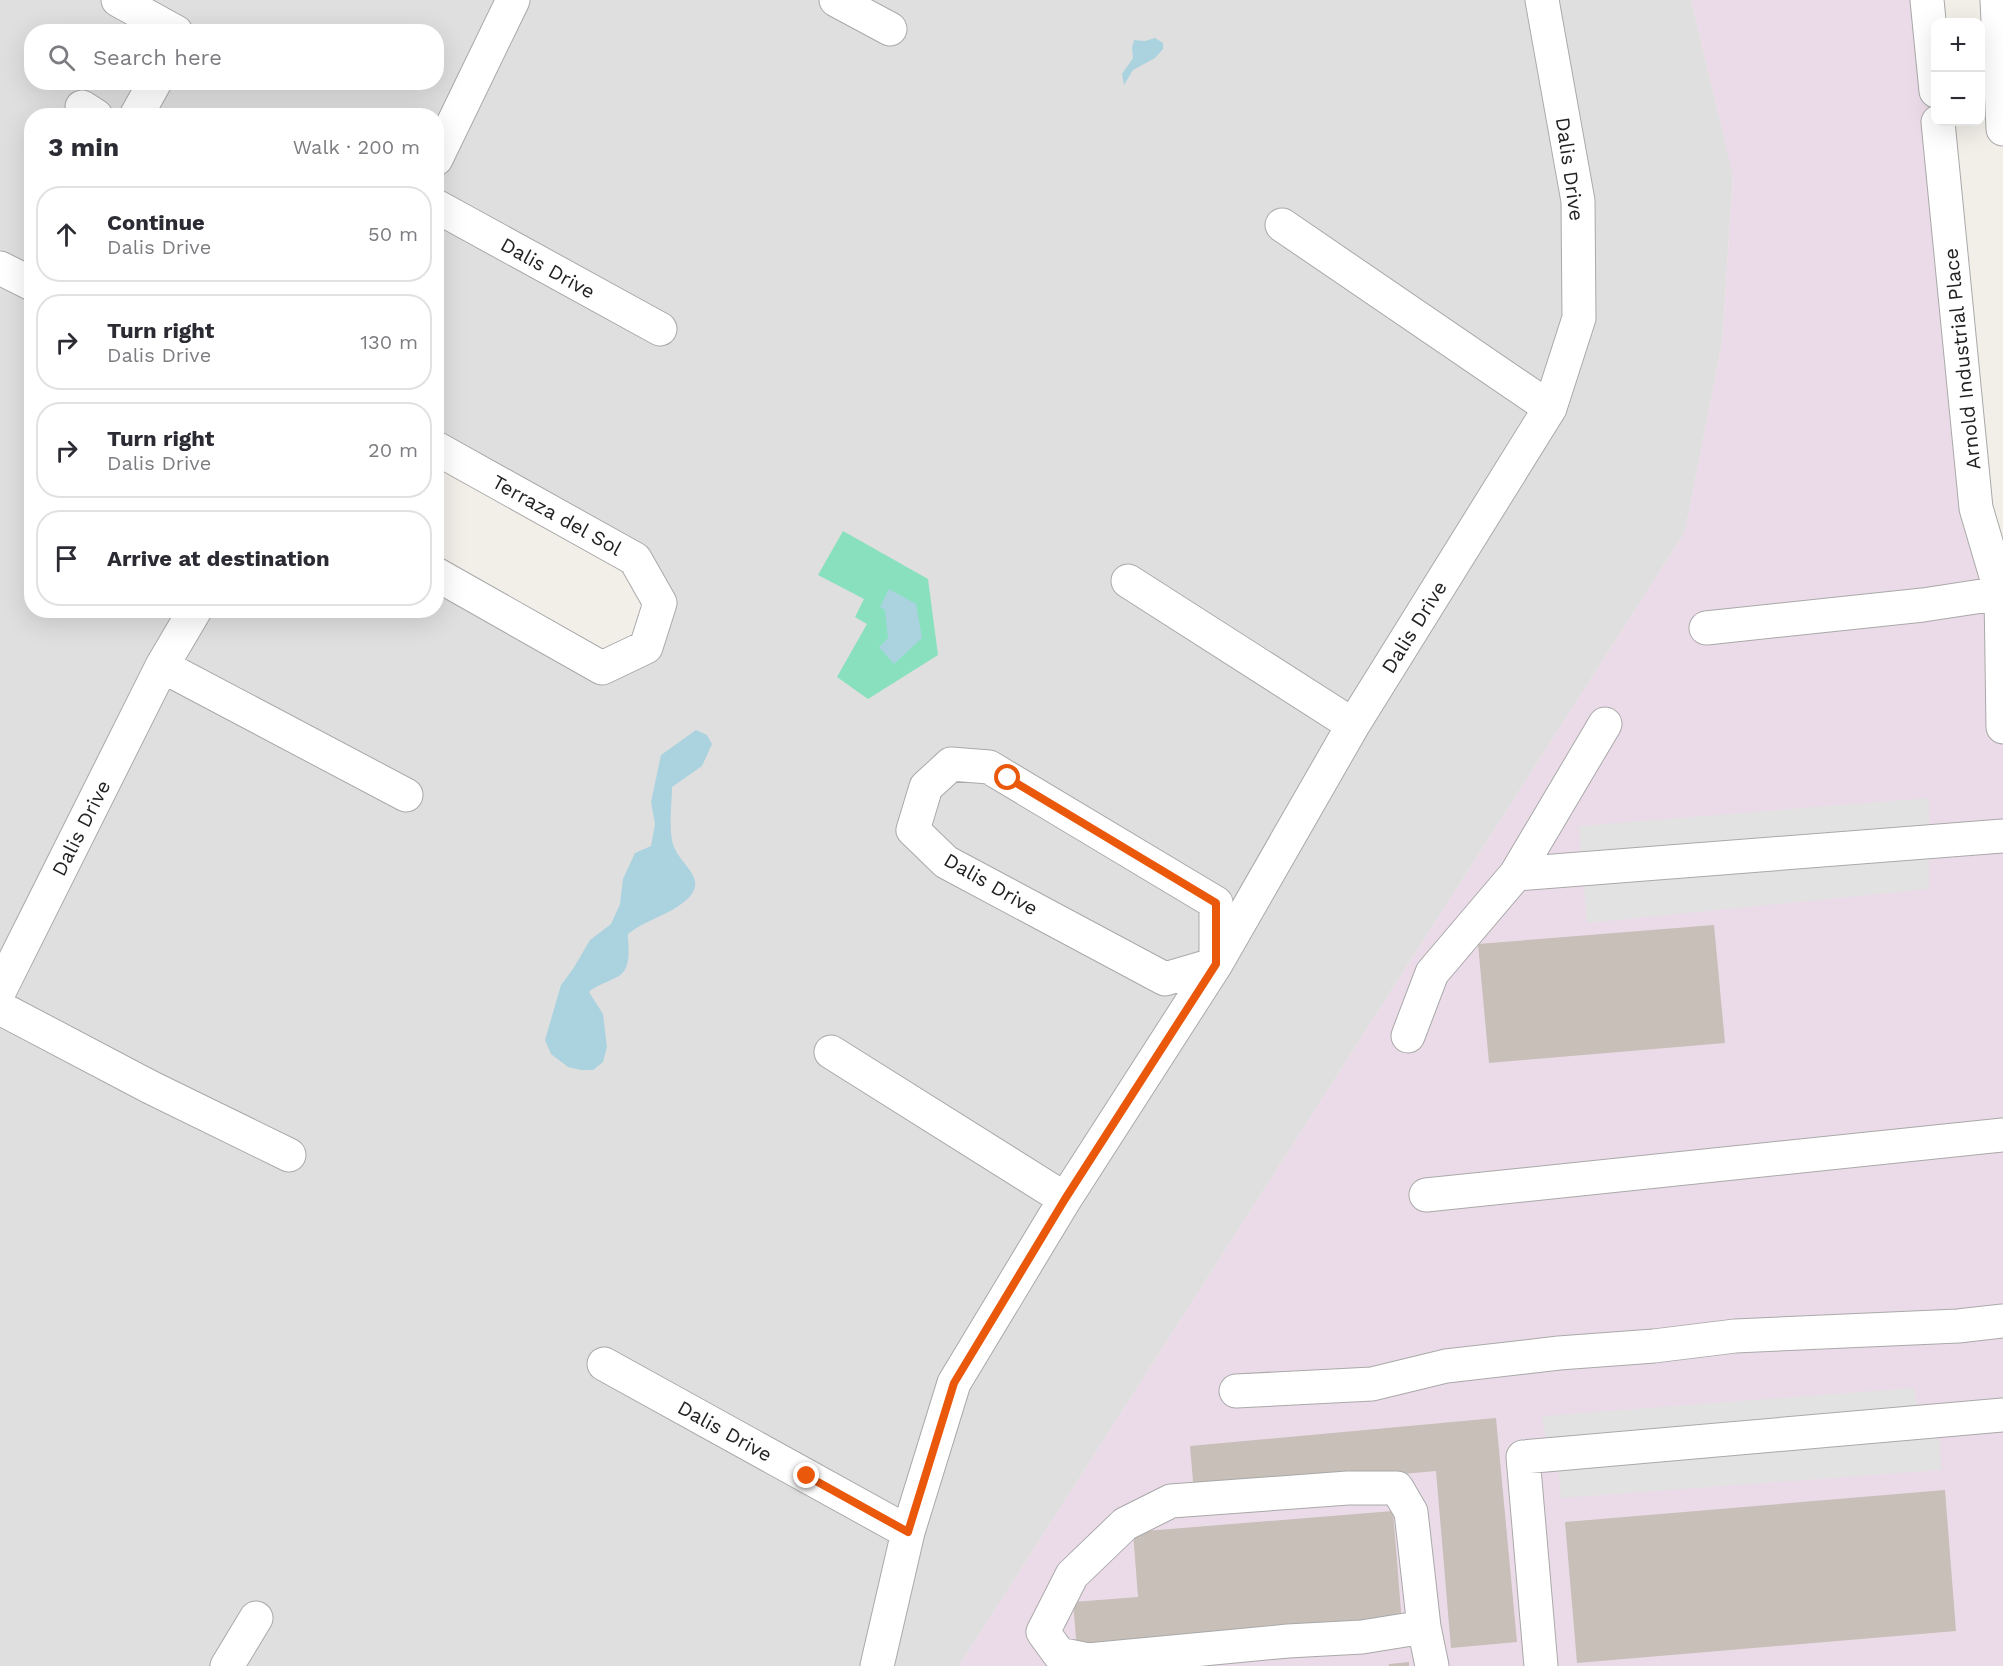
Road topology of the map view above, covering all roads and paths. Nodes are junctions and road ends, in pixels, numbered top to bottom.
1 (118, 0) edge
2 (513, 0) edge
3 (836, 0) edge
4 (1542, 0) edge
5 (1927, 0) edge
6 (1997, 0) edge
7 (162, 24) edge
8 (890, 29) dead end
9 (1933, 72) edge
10 (150, 90) edge
11 (140, 108) edge
12 (1938, 126) edge
13 (2003, 129) edge
14 (444, 142) edge
15 (444, 210) edge
16 (1282, 225) dead end
17 (0, 268) edge
18 (24, 280) edge
19 (660, 329) dead end
20 (1550, 408) junction
21 (444, 452) edge
22 (444, 579) edge
23 (1128, 581) dead end
24 (2002, 590) edge
25 (190, 618) edge
26 (1706, 628) dead end
27 (162, 666) junction
28 (1605, 724) dead end
29 (1353, 725) junction
30 (2003, 727) edge
31 (406, 795) dead end
32 (2003, 836) edge
33 (1516, 874) junction
34 (1216, 964) junction
35 (0, 990) edge
36 (0, 1008) edge
37 (1408, 1035) dead end
38 (831, 1052) dead end
39 (2003, 1135) edge
40 (289, 1155) dead end
41 (1426, 1195) dead end
42 (1065, 1199) junction
43 (2003, 1322) edge
44 (604, 1364) dead end
45 (1236, 1391) dead end
46 (2003, 1415) edge
47 (908, 1532) junction
48 (256, 1618) dead end
49 (1424, 1627) junction
50 (227, 1666) edge
51 (877, 1666) edge
52 (1432, 1666) edge
53 (1541, 1666) edge

1 - 7 street
2 - 14 street
3 - 8 street
4 - 20 street, Dalis Drive
5 - 9 street
6 - 13 street
10 - 11 street
12 - 24 street, Arnold Industrial Place
15 - 19 street, Dalis Drive
16 - 20 street
17 - 18 street
20 - 29 street, Dalis Drive
21 - 22 street, Terraza del Sol
23 - 29 street
24 - 26 street
24 - 30 street, Arnold Industrial Place
25 - 27 street, Dalis Drive
27 - 31 street
27 - 35 street, Dalis Drive
28 - 33 street
29 - 34 street, Dalis Drive
32 - 33 street
33 - 37 street
34 - 34 street, Dalis Drive
34 - 42 street, Dalis Drive
36 - 40 street
38 - 42 street
39 - 41 street
42 - 47 street, Dalis Drive
43 - 45 street
44 - 47 street, Dalis Drive
46 - 53 street
47 - 51 street, Dalis Drive
48 - 50 street
49 - 49 street
49 - 52 street

